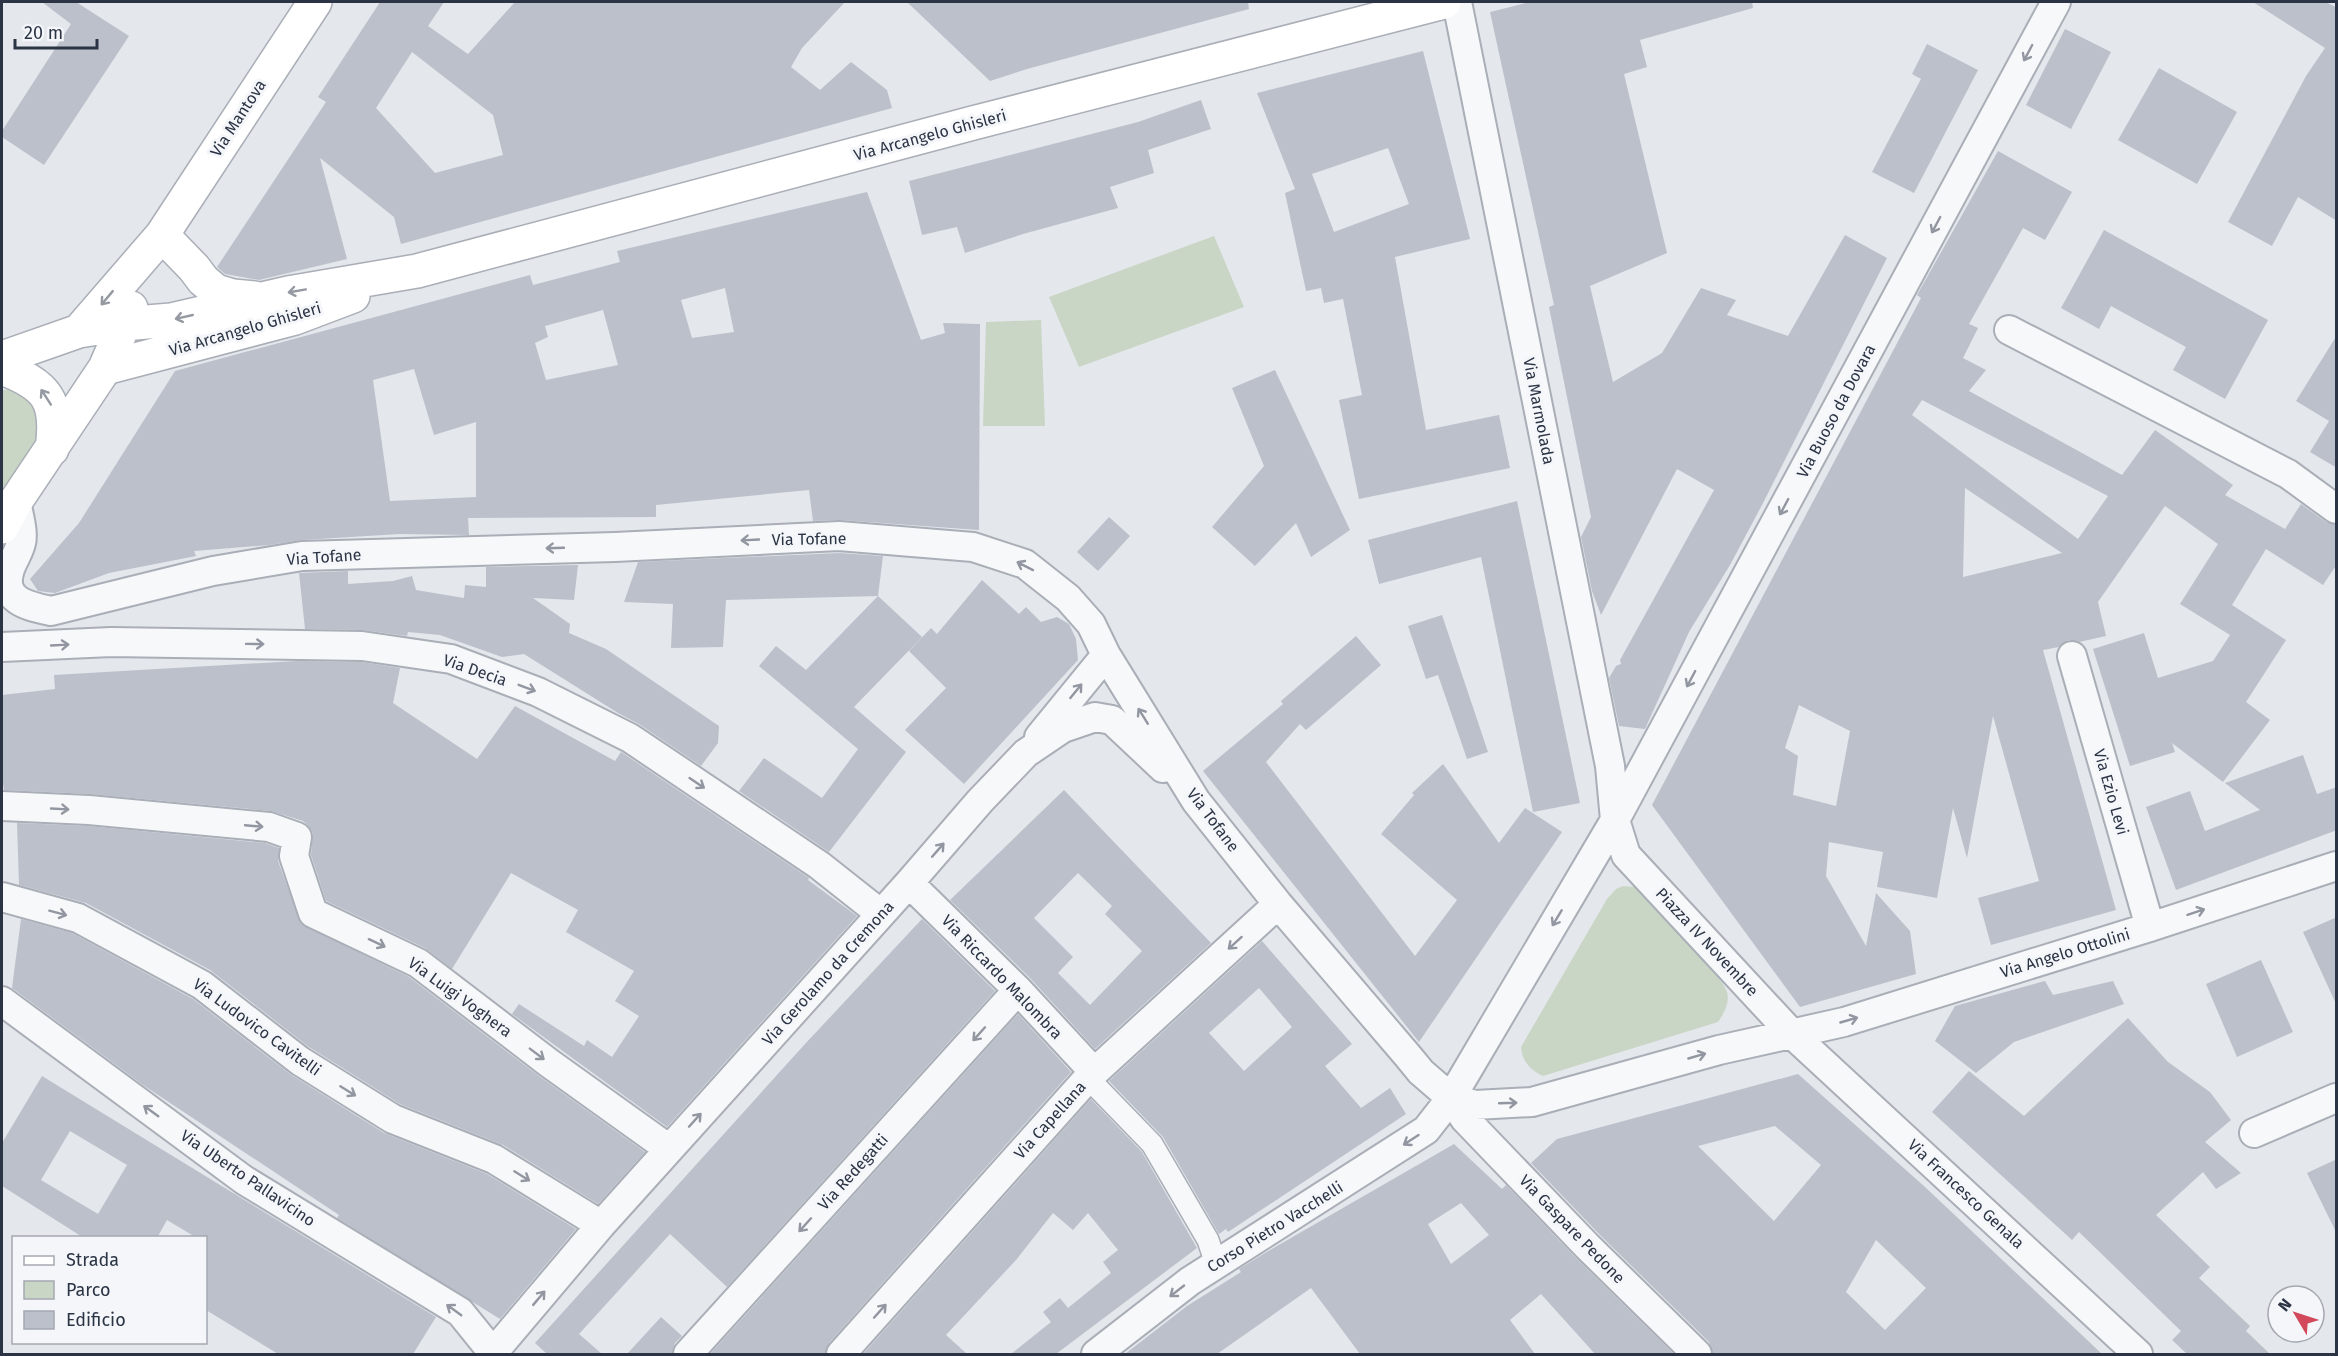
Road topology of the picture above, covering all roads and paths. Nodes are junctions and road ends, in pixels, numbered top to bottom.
1 (315, 2) edge
2 (1444, 2) edge
3 (1457, 2) edge
4 (2056, 2) edge
5 (162, 235) junction
6 (417, 271) junction
7 (261, 298) junction
8 (123, 324) junction
9 (2009, 330) dead end
10 (79, 331) junction
11 (2, 358) edge
12 (2, 368) edge
13 (105, 368) junction
14 (52, 449) junction
15 (2337, 509) edge
16 (9, 514) edge
17 (106, 598) junction
18 (111, 642) junction
19 (2, 647) edge
20 (1106, 655) junction
21 (2072, 656) dead end
22 (1026, 753) junction
23 (1196, 801) junction
24 (2, 806) edge
25 (1616, 820) junction
26 (2337, 866) edge
27 (909, 883) junction
28 (2, 897) edge
29 (1278, 904) junction
30 (881, 914) junction
31 (2150, 927) junction
32 (1018, 990) junction
33 (2, 1001) edge
34 (1793, 1035) junction
35 (1090, 1075) junction
36 (1451, 1098) junction
37 (2337, 1098) edge
38 (2254, 1133) dead end
39 (669, 1149) junction
40 (601, 1225) junction
41 (1216, 1264) junction
42 (493, 1354) edge
43 (688, 1354) edge
44 (841, 1354) edge
45 (1096, 1354) edge
46 (1697, 1354) edge
47 (2138, 1354) edge

1 - 5 main road, Via Mantova
2 - 6 main road, Via Arcangelo Ghisleri
3 - 25 street, Via Marmolada
4 -> 25 street, Via Buoso da Dovara
5 - 7 main road, Via Arcangelo Ghisleri
5 - 8 main road, Via Mantova
5 -> 10 main road, Via Mantova
6 -> 7 main road, Via Arcangelo Ghisleri
6 - 13 main road, Via Arcangelo Ghisleri
7 -> 8 main road, Via Arcangelo Ghisleri
8 - 10 main road, Via Arcangelo Ghisleri
8 - 13 main road, Via Mantova
9 - 15 street
10 - 11 main road, Via Arcangelo Ghisleri
14 -> 12 main road
13 - 14 main road, Via Mantova
14 - 16 main road, Via Mantova
16 - 17 street, Via Tofane
17 - 18 street
20 -> 17 street, Via Tofane
19 -> 18 street, Via Decia
18 -> 30 street, Via Decia
22 -> 20 street
23 -> 20 street, Via Tofane
21 - 31 street, Via Ezio Levi
22 - 23 street, Via Gerolamo da Cremona
27 -> 22 street, Via Gerolamo da Cremona
23 - 29 street, Via Tofane
24 -> 39 street, Via Luigi Voghera
25 - 34 street, Piazza IV Novembre
25 -> 36 street
31 -> 26 street, Via Angelo Ottolini
27 - 30 street, Via Gerolamo da Cremona
27 - 32 street, Via Riccardo Malombra
28 -> 40 street, Via Ludovico Cavitelli
29 -> 35 street, Via Capellana
29 - 36 street, Via Tofane
39 -> 30 street, Via Gerolamo da Cremona
34 -> 31 street, Via Angelo Ottolini
32 - 35 street, Via Riccardo Malombra
32 -> 43 street, Via Redegatti
42 -> 33 street, Via Uberto Pallavicino
36 -> 34 street
34 - 47 street, Via Francesco Genala
35 - 41 street, Via Riccardo Malombra
44 -> 35 street, Via Capellana
36 -> 41 street, Corso Pietro Vacchelli
36 - 46 street, Via Gaspare Pedone
37 - 38 street
39 - 40 street, Via Gerolamo da Cremona
42 -> 40 street, Via Gerolamo da Cremona
41 -> 45 street, Corso Pietro Vacchelli

